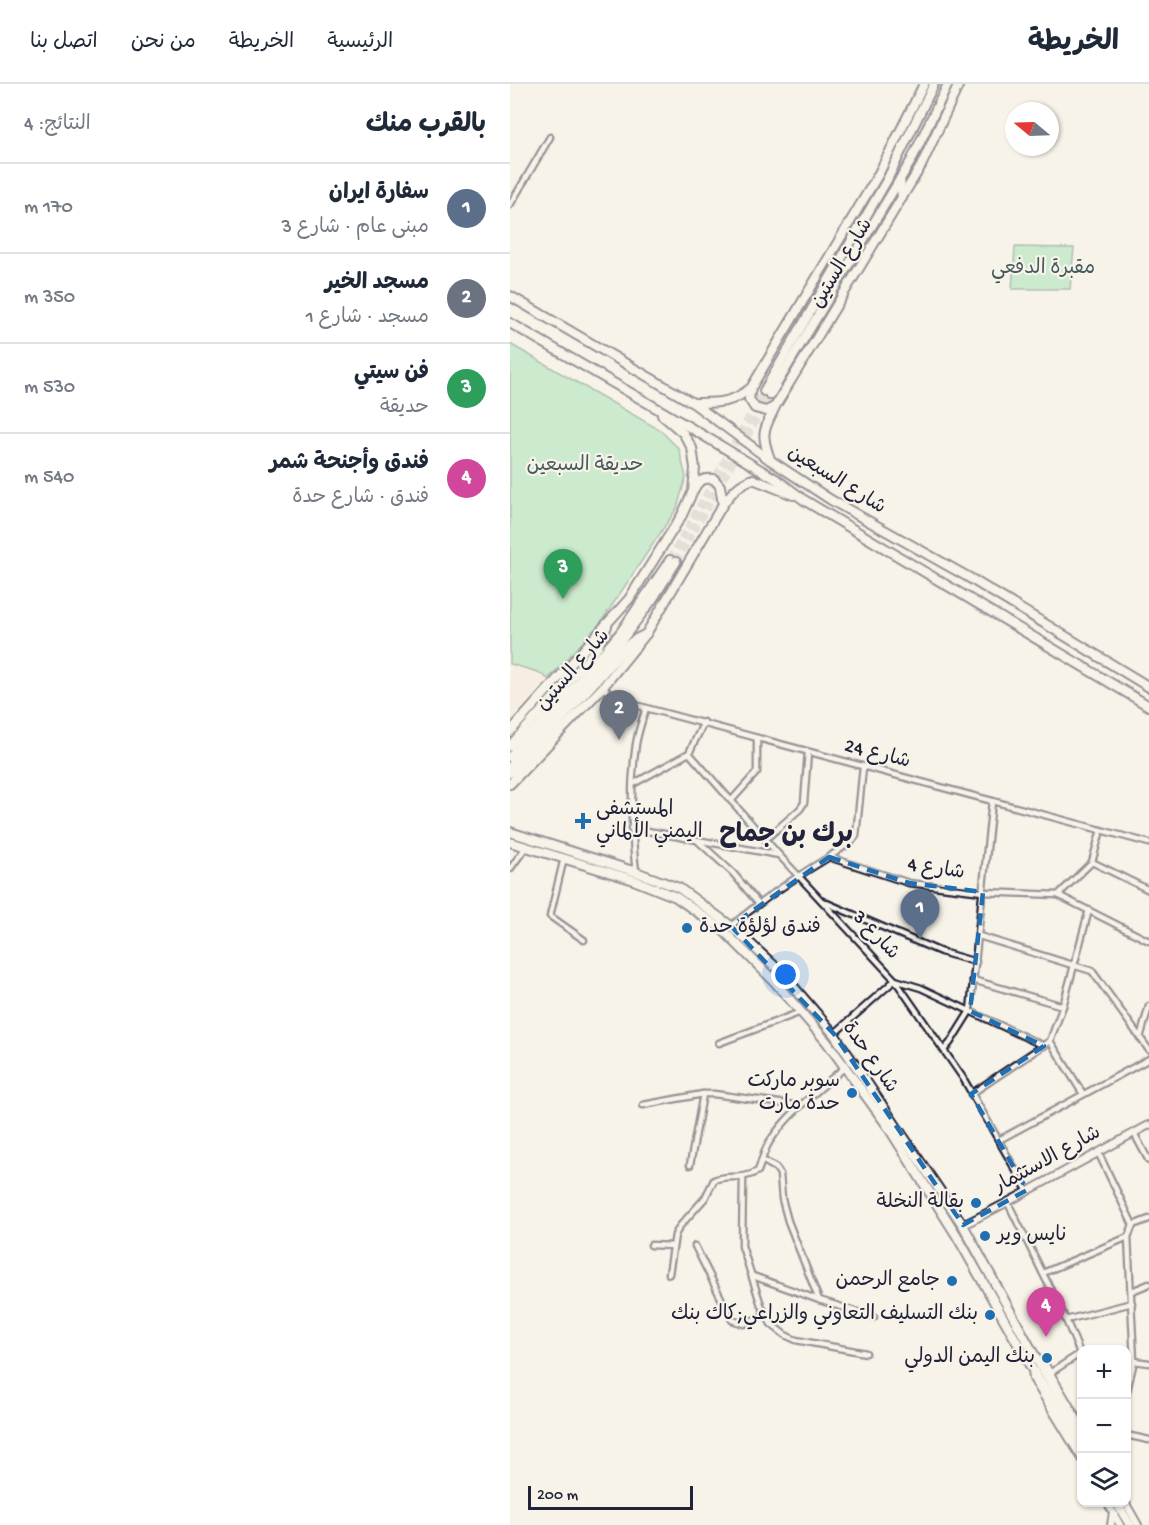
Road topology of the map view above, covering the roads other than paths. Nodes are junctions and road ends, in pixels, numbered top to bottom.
1 (924, 84) edge
2 (934, 84) edge
3 (948, 84) edge
4 (959, 84) edge
5 (550, 137) dead end
6 (900, 179) junction
7 (902, 198) junction
8 (510, 205) edge
9 (510, 296) edge
10 (510, 323) edge
11 (751, 388) junction
12 (647, 402) junction
13 (693, 403) junction
14 (776, 405) junction
15 (770, 460) junction
16 (693, 491) junction
17 (804, 500) junction
18 (723, 504) junction
19 (942, 562) junction
20 (933, 576) junction
21 (968, 577) junction
22 (959, 591) junction
23 (607, 626) junction
24 (646, 634) junction
25 (603, 687) junction
26 (1149, 687) edge
27 (1149, 706) edge
28 (646, 708) junction
29 (704, 722) junction
30 (510, 732) edge
31 (757, 738) junction
32 (510, 746) edge
33 (808, 752) junction
34 (689, 753) junction
35 (510, 757) edge
36 (510, 767) edge
37 (863, 767) junction
38 (510, 773) edge
39 (510, 784) edge
40 (633, 784) junction
41 (731, 801) junction
42 (992, 801) junction
43 (631, 828) junction
44 (1101, 830) junction
45 (510, 832) edge
46 (696, 839) junction
47 (766, 839) junction
48 (510, 842) edge
49 (1149, 843) edge
50 (526, 847) junction
51 (779, 855) junction
52 (829, 857) junction
53 (564, 858) junction
54 (1092, 862) junction
55 (510, 869) edge
56 (636, 872) junction
57 (797, 876) junction
58 (660, 880) junction
59 (658, 890) junction
60 (1149, 891) edge
61 (983, 892) junction
62 (1058, 895) junction
63 (819, 899) junction
64 (758, 903) junction
65 (1089, 910) junction
66 (731, 926) junction
67 (979, 936) junction
68 (584, 940) dead end
69 (1149, 941) edge
70 (976, 962) junction
71 (1074, 965) junction
72 (895, 980) junction
73 (974, 980) junction
74 (1063, 1006) junction
75 (1149, 1006) edge
76 (970, 1011) junction
77 (801, 1012) junction
78 (834, 1034) junction
79 (1140, 1038) junction
80 (1050, 1041) junction
81 (719, 1042) dead end
82 (1044, 1046) junction
83 (944, 1050) junction
84 (1149, 1050) edge
85 (1149, 1059) edge
86 (844, 1066) junction
87 (703, 1094) junction
88 (971, 1094) junction
89 (1083, 1094) junction
90 (643, 1105) dead end
91 (801, 1106) junction
92 (1149, 1125) edge
93 (1134, 1133) junction
94 (999, 1140) junction
95 (1098, 1152) junction
96 (762, 1160) junction
97 (1149, 1161) edge
98 (690, 1165) dead end
99 (743, 1178) junction
100 (1027, 1190) junction
101 (1008, 1203) junction
102 (1149, 1220) edge
103 (963, 1225) junction
104 (1133, 1225) junction
105 (1128, 1237) junction
106 (651, 1245) dead end
107 (673, 1246) junction
108 (695, 1246) dead end
109 (1043, 1273) junction
110 (669, 1274) dead end
111 (753, 1276) junction
112 (1149, 1284) edge
113 (1132, 1291) junction
114 (819, 1300) junction
115 (1132, 1303) junction
116 (766, 1314) junction
117 (874, 1317) dead end
118 (1066, 1320) junction
119 (1077, 1345) edge
120 (866, 1353) dead end
121 (1077, 1355) edge
122 (1131, 1361) edge
123 (1134, 1361) junction
124 (1149, 1363) edge
125 (1035, 1364) junction
126 (1050, 1372) junction
127 (1131, 1374) edge
128 (1077, 1418) edge
129 (1077, 1427) edge
130 (1131, 1436) edge
131 (1077, 1437) edge
132 (1149, 1440) edge
133 (1078, 1453) edge
134 (1110, 1507) edge
135 (1119, 1507) edge
136 (1125, 1507) edge
137 (1113, 1512) junction
138 (1111, 1525) edge
139 (1120, 1525) edge
140 (1134, 1525) edge

1 - 11 main road, شارع الستين
2 - 6 main road, شارع الستين
3 - 6 main road, شارع الستين
4 - 7 main road, شارع الستين
5 - 8 street
6 - 7 main road
7 - 14 main road, شارع الستين
9 - 13 main road, شارع السبعين
10 - 12 main road, شارع السبعين
11 - 13 main road
11 - 14 main road
12 - 16 main road
12 - 17 main road, شارع السبعين
13 - 15 main road, شارع السبعين
14 - 15 main road, شارع الستين
15 - 19 main road, شارع السبعين
16 - 18 main road
16 - 23 main road
17 - 18 main road
17 - 20 main road, شارع السبعين
18 - 24 main road
19 - 20 main road
19 - 21 main road, شارع السبعين
20 - 22 main road, شارع السبعين
21 - 22 main road
21 - 26 main road, شارع السبعين
22 - 27 main road, شارع السبعين
23 - 30 main road
23 - 32 main road
24 - 25 main road
24 - 38 main road
25 - 28 street, شارع 24
25 - 39 main road
28 - 29 street, شارع 24
28 - 40 street
29 - 31 street, شارع 24
29 - 34 street
31 - 33 street, شارع 24
31 - 41 street
33 - 37 street, شارع 24
33 - 47 street
34 - 40 street
34 - 41 street, شارع 3
35 - 36 main road, شارع الستين
37 - 42 street, شارع 24
37 - 52 street
40 - 43 street
41 - 47 street, شارع 3
42 - 44 street, شارع 24
42 - 61 street
43 - 46 street
43 - 56 street
44 - 49 street, شارع 24
44 - 54 street
45 - 56 main road, شارع حدة
46 - 51 street
46 - 64 street
47 - 51 street, شارع 3
48 - 50 main road, شارع حدة
50 - 53 main road, شارع حدة
50 - 55 street
51 - 57 street, شارع 3
52 - 57 street
52 - 61 street, شارع 4
53 - 59 main road, شارع حدة
53 - 68 street
54 - 60 street
54 - 62 street
56 - 58 main road, شارع حدة
57 - 63 street, شارع 3
57 - 64 street
58 - 59 main road
58 - 66 main road, شارع حدة
59 - 77 main road, شارع حدة
61 - 62 street, شارع 4
61 - 67 street
62 - 65 street, شارع 4
63 - 70 street
63 - 72 street, شارع 3
64 - 66 street
65 - 69 street, شارع 4
65 - 71 street
66 - 78 main road, شارع حدة
67 - 70 street
67 - 71 street
70 - 73 street
71 - 74 street
71 - 79 street
72 - 76 street
72 - 78 street
72 - 83 street, شارع 3
73 - 74 street
73 - 76 street
74 - 80 street
75 - 79 street
76 - 82 street
76 - 83 street
77 - 81 street
77 - 86 main road, شارع حدة
78 - 103 main road, شارع حدة
79 - 84 street
80 - 82 street
80 - 89 street
82 - 88 street
83 - 88 street, شارع 3
85 - 89 street
86 - 91 street
86 - 125 main road, شارع حدة
87 - 90 street
87 - 91 street
87 - 98 street
88 - 94 street, شارع 3
89 - 94 street
91 - 96 street
92 - 93 street, شارع الاستثمار
93 - 95 street, شارع الاستثمار
93 - 97 street
94 - 100 street, شارع 3
95 - 100 street, شارع الاستثمار
95 - 104 street
96 - 99 street
96 - 114 street
99 - 107 street
99 - 111 street
100 - 101 street, شارع الاستثمار
101 - 103 street, شارع الاستثمار
101 - 109 street
102 - 104 street
103 - 125 main road, شارع حدة
104 - 105 street
105 - 109 street
105 - 113 street
106 - 107 street
107 - 110 street
108 - 116 street
109 - 118 street
111 - 114 street
111 - 116 street
112 - 113 street
113 - 115 street
114 - 117 street
115 - 118 street
115 - 123 street
116 - 120 street
118 - 119 street
121 - 126 street
122 - 123 street
123 - 124 street
123 - 127 street
125 - 126 street
125 - 129 main road, شارع حدة
125 - 131 main road, شارع حدة
125 - 133 street
126 - 128 street
130 - 132 street
134 - 137 street
135 - 140 main road
136 - 140 main road
137 - 138 street
137 - 139 street

